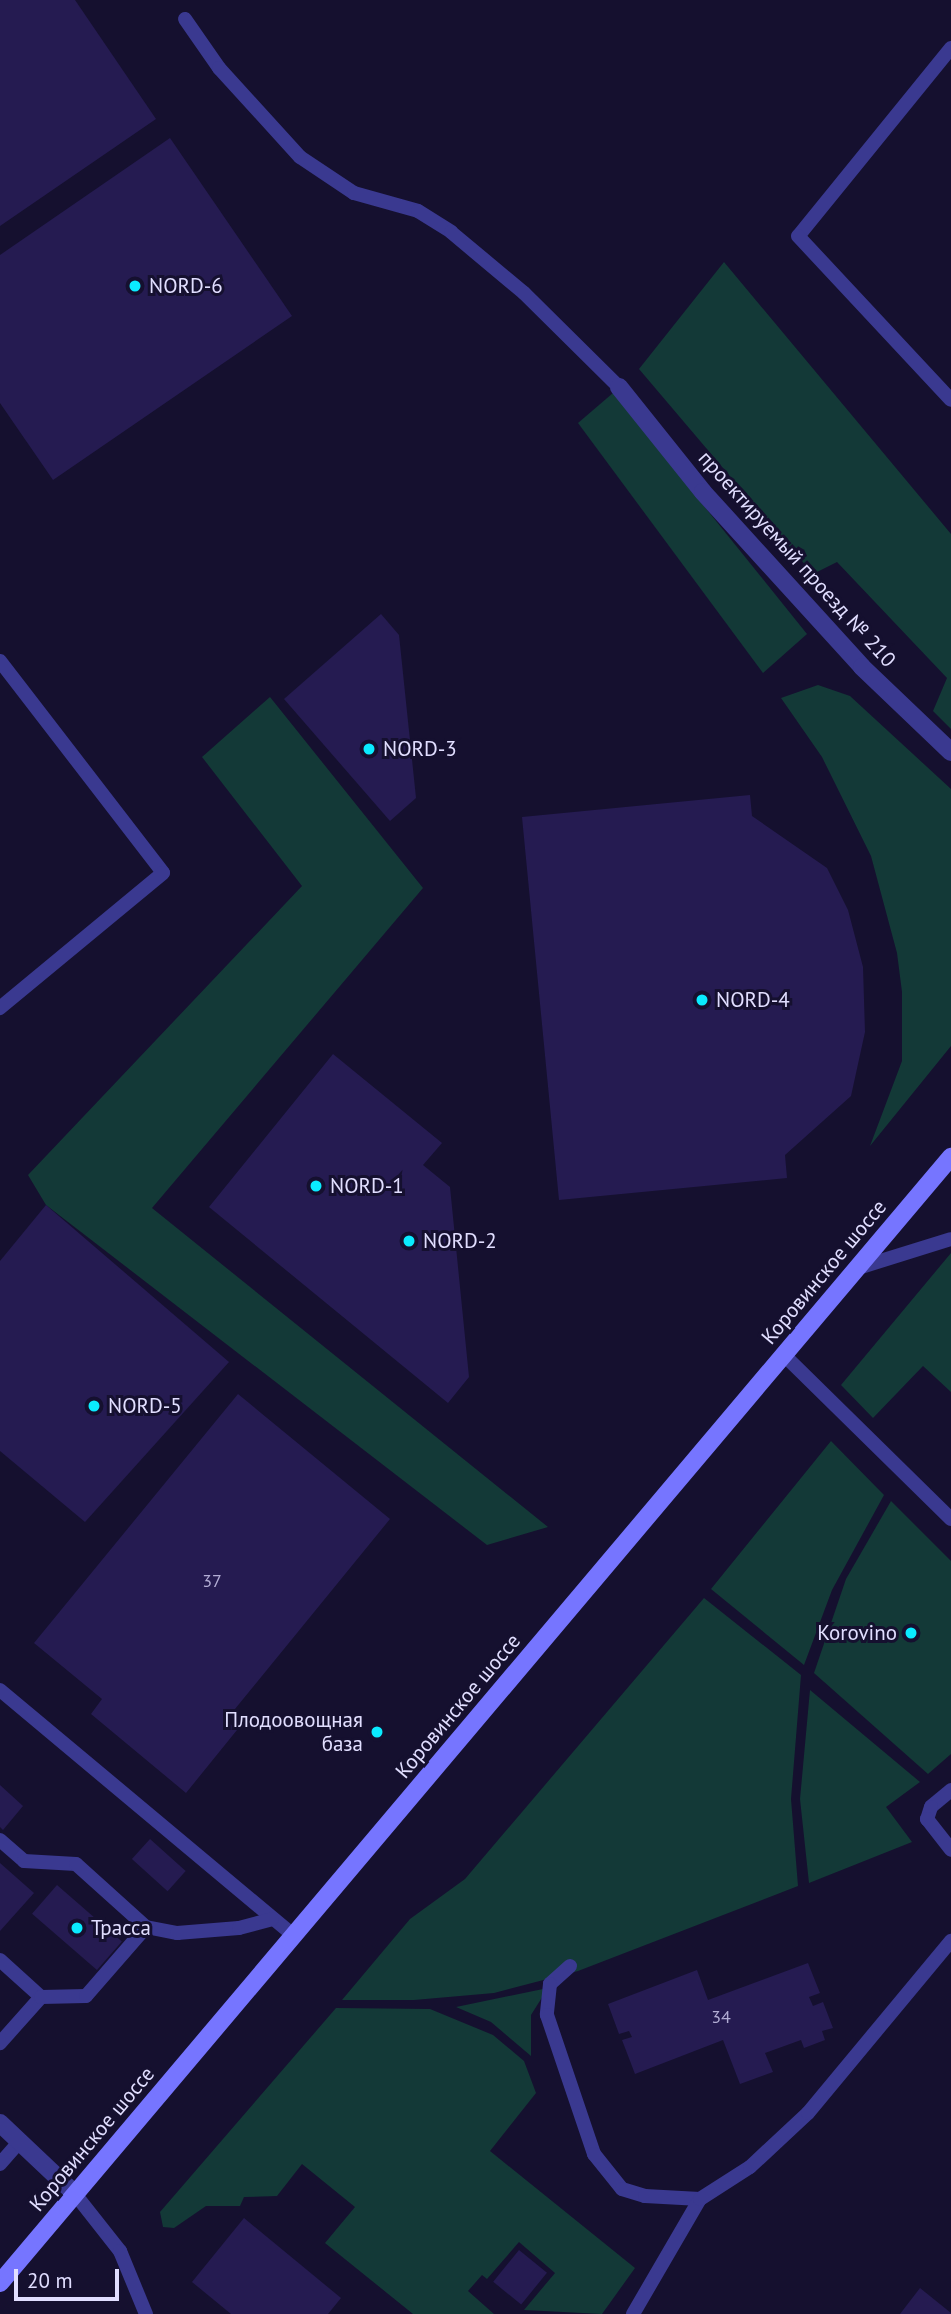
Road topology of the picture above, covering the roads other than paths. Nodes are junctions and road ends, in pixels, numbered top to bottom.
1 (185, 19) dead end
2 (951, 48) edge
3 (619, 387) joint
4 (951, 400) edge
5 (0, 661) edge
6 (951, 752) edge
7 (0, 1008) edge
8 (951, 1157) edge
9 (951, 1239) edge
10 (858, 1268) junction
11 (784, 1355) junction
12 (951, 1520) edge
13 (0, 1690) edge
14 (951, 1790) edge
15 (0, 1840) edge
16 (951, 1850) edge
17 (272, 1919) junction
18 (146, 1927) junction
19 (294, 1936) junction
20 (951, 1941) edge
21 (0, 1961) edge
22 (570, 1966) dead end
23 (41, 1997) junction
24 (0, 2043) edge
25 (0, 2123) edge
26 (19, 2141) junction
27 (0, 2164) edge
28 (75, 2194) junction
29 (700, 2199) junction
30 (0, 2283) edge
31 (146, 2314) edge
32 (633, 2314) edge

1 - 3 lane
2 - 4 lane
3 - 6 street, проектируемый проезд № 210
5 - 7 lane
8 - 10 main road, Коровинское шоссе
9 - 10 lane
10 - 11 main road, Коровинское шоссе
11 - 12 lane
11 - 19 main road, Коровинское шоссе
13 - 17 lane
14 - 16 lane
15 - 18 lane
17 - 18 lane
17 - 19 lane
18 - 23 lane
19 - 28 main road, Коровинское шоссе
20 - 29 lane
21 - 23 lane
22 - 29 lane
23 - 24 lane
25 - 26 street
26 - 27 lane
26 - 28 street
28 - 30 main road, Коровинское шоссе
28 - 31 lane
29 - 32 lane

